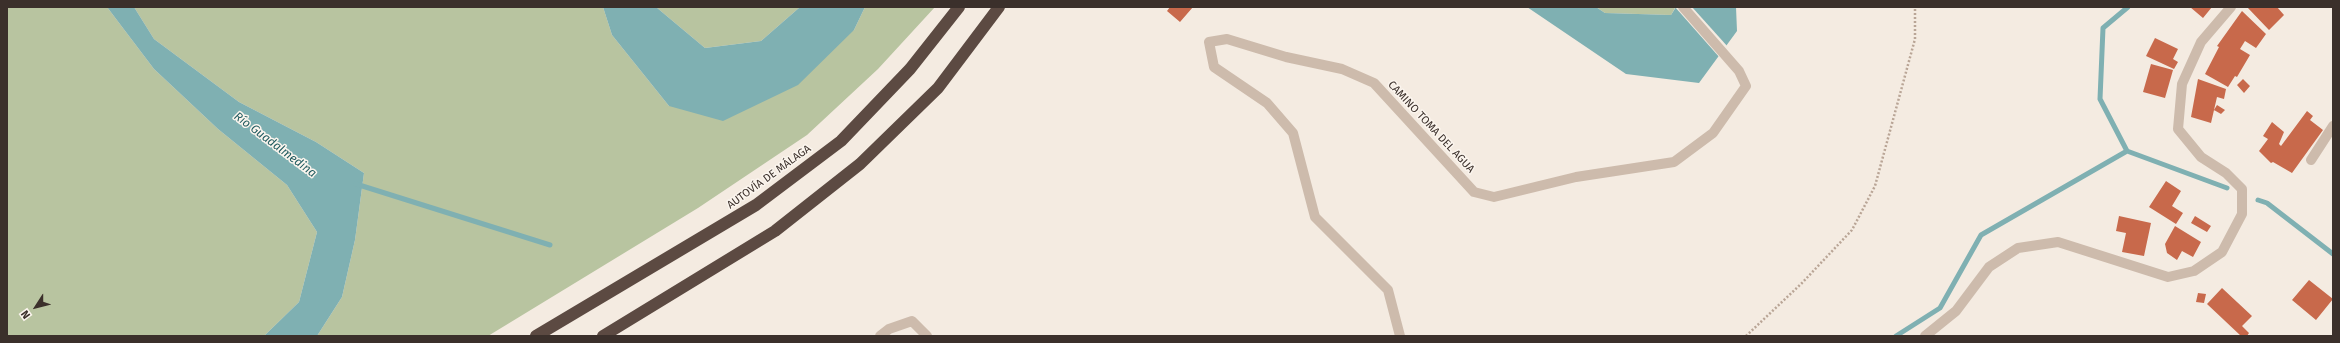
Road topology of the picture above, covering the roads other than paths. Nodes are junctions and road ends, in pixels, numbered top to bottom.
1 (959, 7) edge
2 (999, 7) edge
3 (1683, 7) edge
4 (2231, 7) edge
5 (2333, 126) edge
6 (2311, 160) dead end
7 (536, 336) edge
8 (603, 336) edge
9 (880, 336) edge
10 (927, 336) edge
11 (1400, 336) edge
12 (1925, 336) edge

1 - 7 highway, AUTOVÍA DE MÁLAGA
2 - 8 highway
3 - 11 street, CAMINO TOMA DEL AGUA
4 - 12 street
5 - 6 street
9 - 10 street

